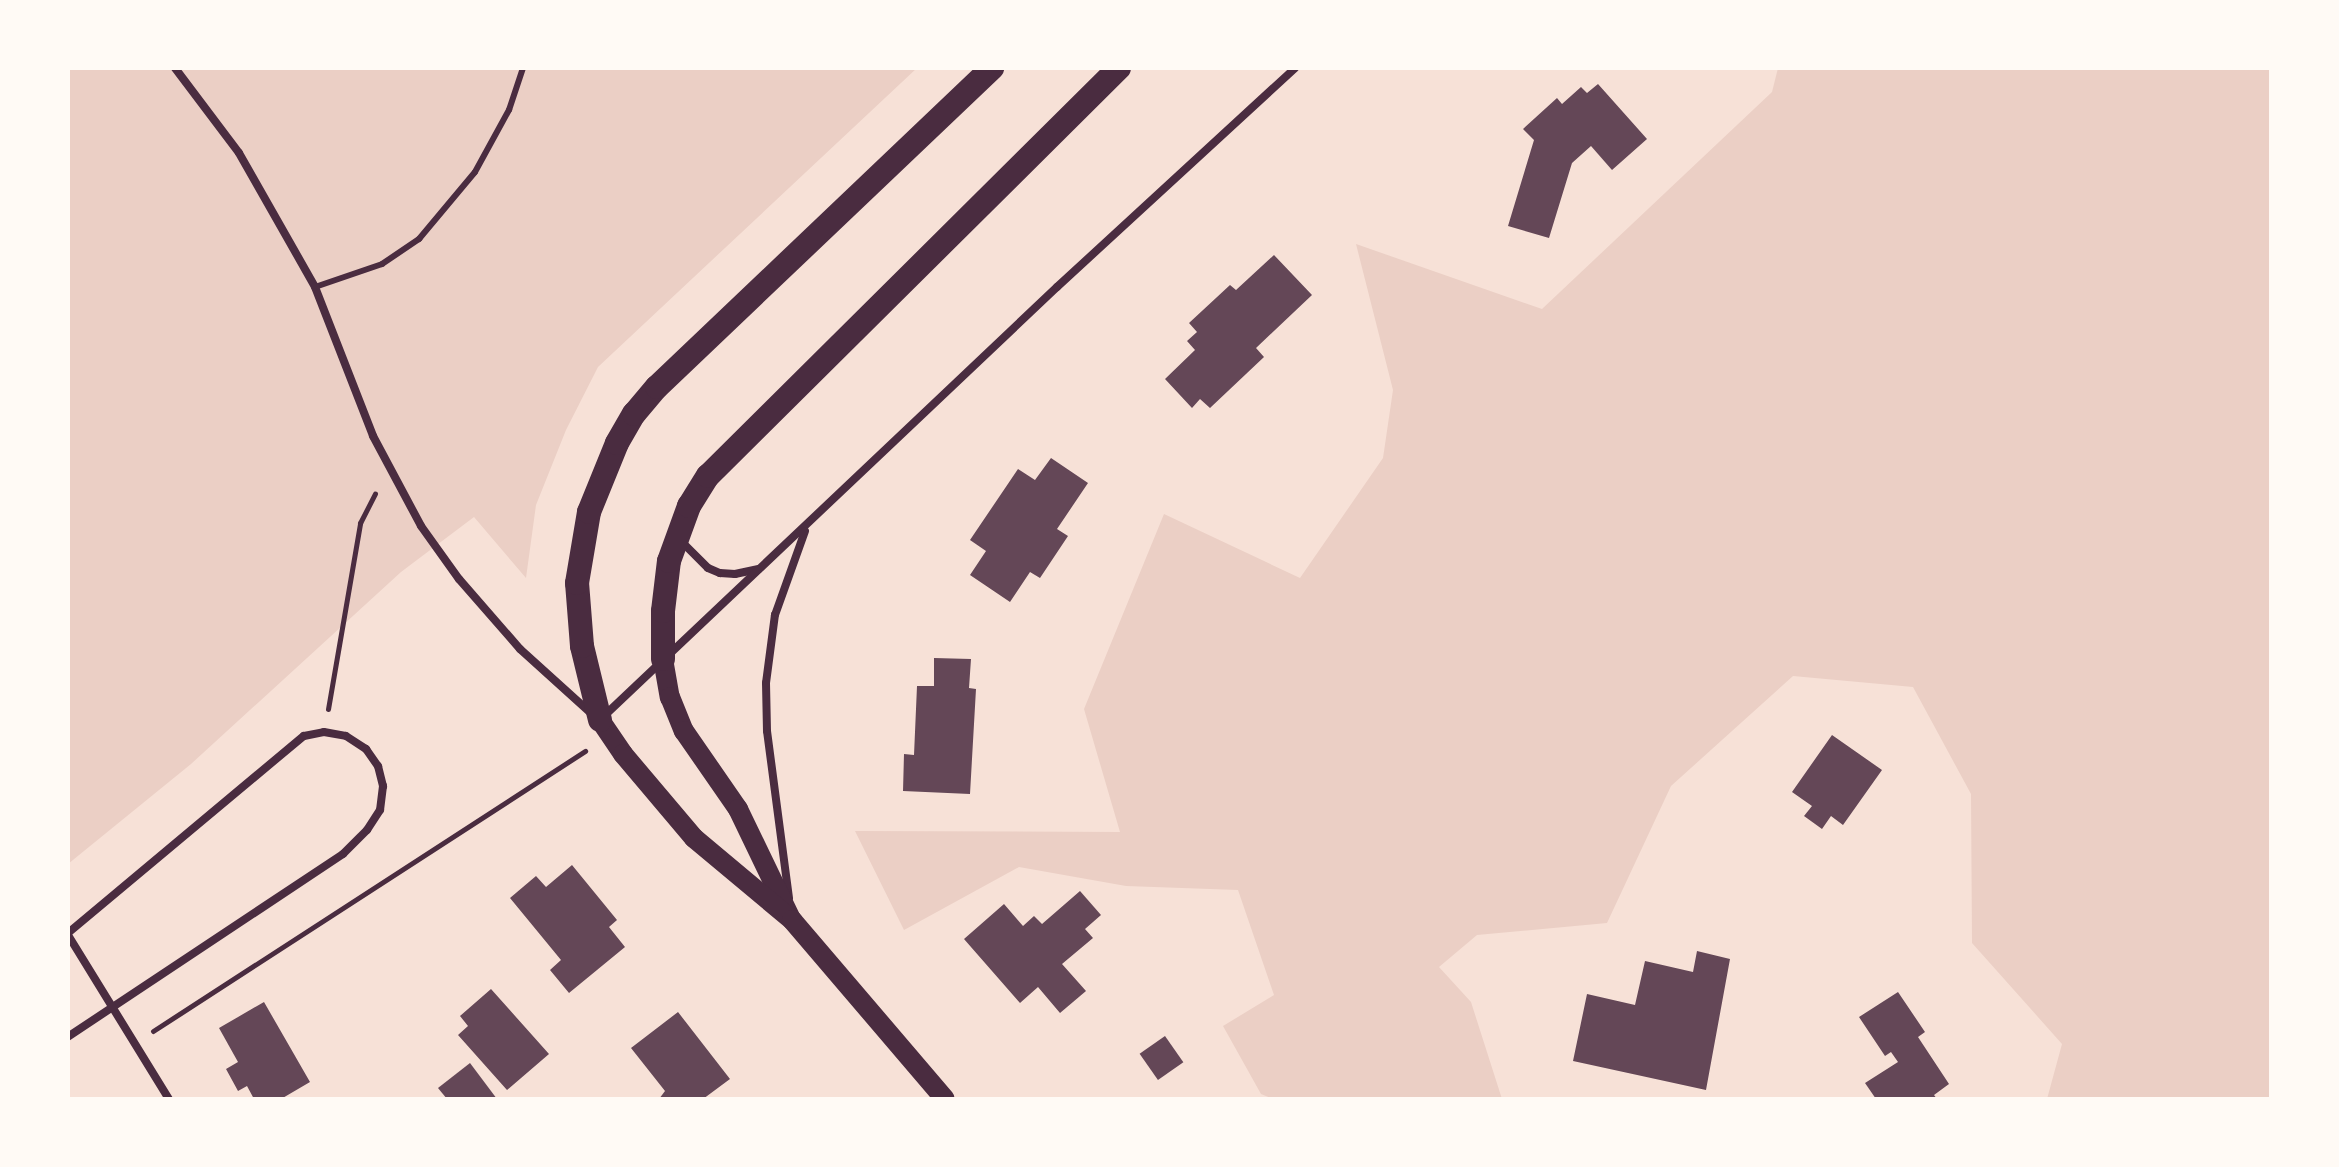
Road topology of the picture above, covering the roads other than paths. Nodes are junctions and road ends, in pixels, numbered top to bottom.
1 (175, 68) edge
2 (523, 68) edge
3 (992, 68) edge
4 (1119, 68) edge
5 (1295, 68) edge
6 (315, 287) junction
7 (807, 527) junction
8 (677, 535) junction
9 (763, 568) junction
10 (663, 659) junction
11 (605, 728) junction
12 (792, 920) junction
13 (68, 934) edge
14 (114, 1006) junction
15 (68, 1037) edge
16 (169, 1099) edge
17 (945, 1099) edge

1 - 6 street
2 - 6 lane
3 - 11 highway
4 - 8 highway
5 - 7 street
6 - 11 street
7 - 9 street
7 - 12 street
8 - 9 street
8 - 10 highway
9 - 10 street
10 - 11 street
10 - 12 main road
11 - 12 main road
12 - 17 main road
13 - 14 street
13 - 14 street
14 - 15 street
14 - 16 street

